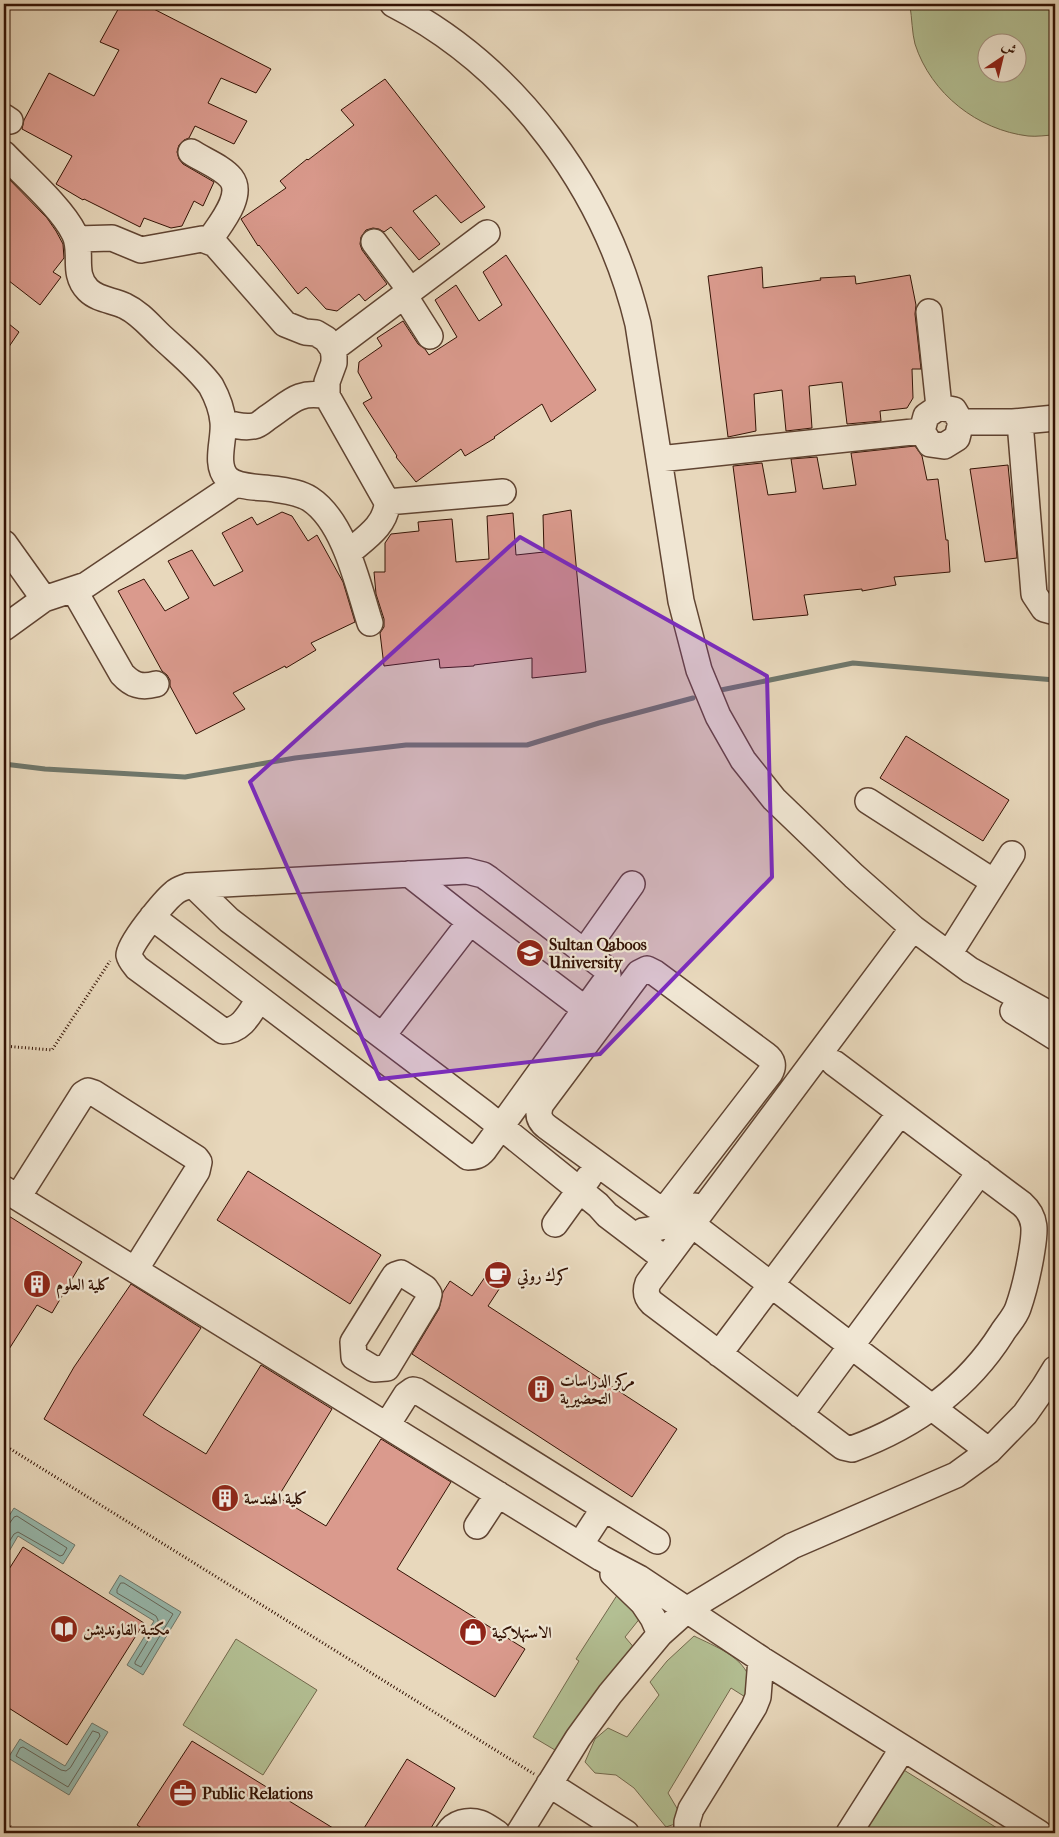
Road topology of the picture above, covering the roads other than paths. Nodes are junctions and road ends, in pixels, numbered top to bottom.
1 (393, 4) edge
2 (191, 152) dead end
3 (4, 154) edge
4 (486, 232) dead end
5 (77, 240) junction
6 (209, 241) junction
7 (374, 242) dead end
8 (407, 293) junction
9 (929, 312) dead end
10 (430, 336) dead end
11 (333, 349) junction
12 (327, 396) junction
13 (939, 407) junction
14 (1055, 418) edge
15 (223, 422) junction
16 (961, 422) junction
17 (1020, 422) junction
18 (922, 431) junction
19 (659, 459) junction
20 (236, 484) junction
21 (503, 492) dead end
22 (387, 502) junction
23 (4, 543) edge
24 (348, 553) junction
25 (74, 590) junction
26 (44, 599) junction
27 (1055, 612) edge
28 (370, 623) dead end
29 (4, 628) edge
30 (156, 684) dead end
31 (868, 800) dead end
32 (1012, 854) dead end
33 (410, 874) junction
34 (994, 882) junction
35 (632, 884) dead end
36 (194, 886) junction
37 (152, 917) junction
38 (470, 922) junction
39 (913, 928) junction
40 (584, 952) junction
41 (949, 954) junction
42 (970, 970) junction
43 (260, 999) junction
44 (585, 1010) junction
45 (1055, 1017) edge
46 (383, 1035) junction
47 (1055, 1037) edge
48 (834, 1064) dead end
49 (900, 1113) junction
50 (501, 1126) junction
51 (592, 1160) junction
52 (980, 1172) junction
53 (582, 1192) junction
54 (11, 1193) edge
55 (549, 1219) dead end
56 (643, 1231) junction
57 (678, 1237) junction
58 (135, 1270) junction
59 (767, 1291) junction
60 (847, 1352) junction
61 (720, 1354) junction
62 (365, 1365) dead end
63 (1055, 1369) edge
64 (344, 1398) junction
65 (927, 1412) junction
66 (800, 1414) junction
67 (387, 1425) junction
68 (984, 1455) junction
69 (498, 1494) junction
70 (604, 1508) junction
71 (477, 1526) dead end
72 (657, 1541) dead end
73 (580, 1545) junction
74 (602, 1558) junction
75 (688, 1609) junction
76 (660, 1634) junction
77 (761, 1659) junction
78 (903, 1748) junction
79 (549, 1784) junction
80 (689, 1832) edge
81 (448, 1833) edge
82 (497, 1833) edge
83 (519, 1833) edge
84 (626, 1833) edge
85 (849, 1833) edge
86 (1039, 1833) edge

1 - 19 lane
2 - 6 lane
3 - 5 lane
4 - 8 lane
5 - 6 lane
5 - 15 lane
6 - 11 lane
7 - 8 lane
8 - 10 lane
8 - 11 lane
9 - 13 lane
11 - 12 lane
12 - 15 lane
12 - 22 lane
13 - 16 lane
13 - 18 lane
14 - 17 lane
15 - 20 lane
16 - 17 lane
16 - 18 lane
17 - 27 lane
18 - 19 lane
19 - 39 lane
20 - 24 lane
20 - 25 lane
21 - 22 lane
22 - 24 lane
23 - 26 lane
24 - 28 lane
25 - 26 lane
25 - 30 lane
26 - 29 lane
31 - 34 lane
32 - 34 lane
33 - 36 lane
33 - 38 lane
33 - 40 lane
34 - 41 lane
35 - 40 lane
36 - 37 lane
36 - 46 lane
37 - 43 lane
37 - 43 lane
38 - 44 lane
38 - 46 lane
39 - 41 lane
39 - 57 lane
40 - 44 lane
41 - 42 lane
42 - 45 lane
42 - 47 lane
43 - 50 lane
44 - 50 lane
46 - 50 lane
48 - 49 lane
49 - 52 lane
49 - 59 lane
50 - 53 lane
51 - 51 lane
51 - 53 lane
52 - 60 lane
52 - 65 lane
53 - 55 lane
53 - 56 lane
53 - 57 lane
54 - 58 lane
54 - 58 lane
56 - 57 lane
56 - 57 lane
57 - 59 lane
57 - 61 lane
58 - 64 lane
59 - 60 lane
59 - 61 lane
60 - 65 lane
60 - 66 lane
61 - 66 lane
62 - 64 lane
63 - 68 lane
64 - 67 lane
65 - 66 lane
65 - 68 lane
67 - 69 lane
67 - 70 lane
68 - 75 lane
69 - 71 lane
69 - 73 lane
70 - 72 lane
70 - 73 lane
73 - 74 lane
74 - 75 lane
74 - 76 lane
75 - 76 lane
75 - 77 lane
76 - 79 lane
77 - 78 lane
77 - 80 lane
78 - 85 lane
78 - 86 lane
79 - 83 lane
79 - 84 lane
81 - 82 lane

